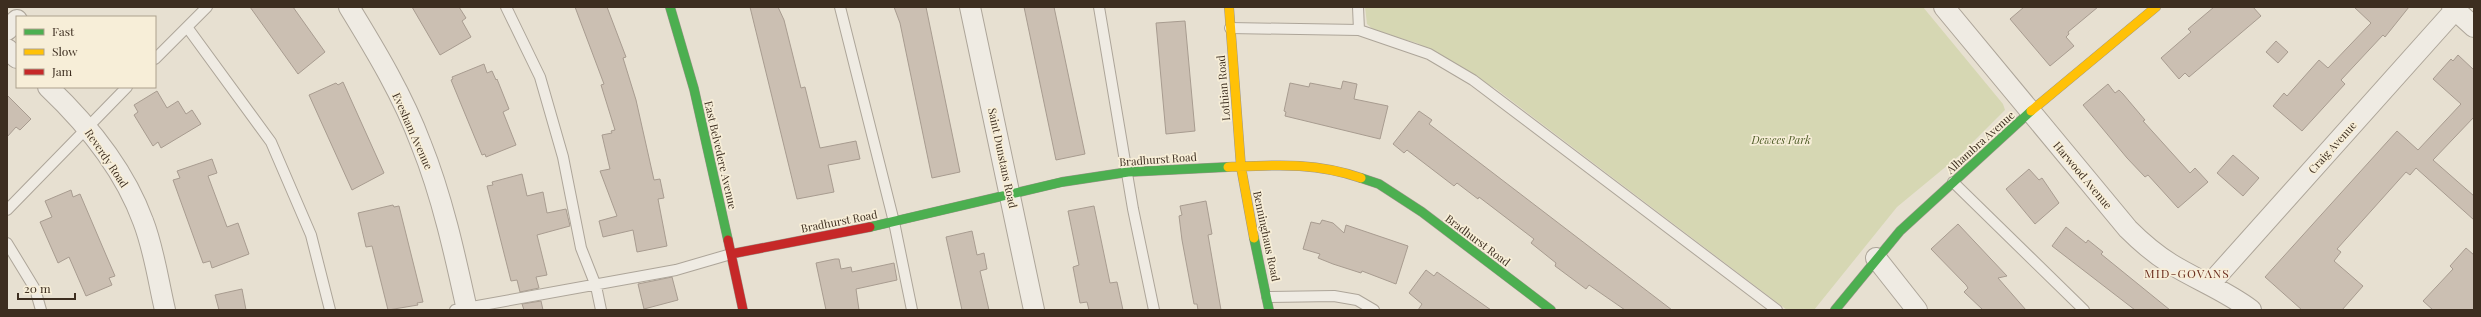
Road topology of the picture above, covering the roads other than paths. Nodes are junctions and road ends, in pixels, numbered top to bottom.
1 (29, 7) edge
2 (207, 7) edge
3 (349, 7) edge
4 (506, 7) edge
5 (670, 7) edge
6 (840, 7) edge
7 (970, 7) edge
8 (1099, 7) edge
9 (1229, 7) edge
10 (1358, 7) edge
11 (1944, 7) edge
12 (2156, 7) edge
13 (2453, 9) edge
14 (21, 16) edge
15 (16, 21) edge
16 (187, 27) junction
17 (2474, 27) edge
18 (1230, 28) junction
19 (7, 30) edge
20 (1359, 30) junction
21 (7, 49) edge
22 (16, 57) edge
23 (156, 58) edge
24 (49, 88) edge
25 (125, 88) edge
26 (2030, 112) junction
27 (86, 127) junction
28 (1241, 167) junction
29 (1128, 172) junction
30 (1953, 182) junction
31 (1010, 193) junction
32 (7, 210) edge
33 (894, 222) junction
34 (7, 243) edge
35 (732, 254) junction
36 (1876, 258) junction
37 (2210, 284) junction
38 (596, 286) junction
39 (1267, 297) junction
40 (462, 309) edge
41 (41, 310) edge
42 (165, 310) edge
43 (330, 310) edge
44 (601, 310) edge
45 (743, 310) edge
46 (912, 310) edge
47 (1034, 310) edge
48 (1154, 310) edge
49 (1269, 310) edge
50 (1374, 310) edge
51 (1551, 310) edge
52 (1777, 310) edge
53 (1835, 310) edge
54 (1917, 310) edge
55 (2084, 310) edge
56 (2251, 310) edge

1 - 14 street
2 - 16 lane
3 - 40 street, Evesham Avenue
4 - 38 lane
5 - 35 street, East Belvedere Avenue
6 - 33 lane
7 - 31 street, Saint Dunstans Road
8 - 29 lane
9 - 18 street, Lothian Road
10 - 20 lane
11 - 26 street, Harwood Avenue
12 - 26 street, Alhambra Avenue
13 - 17 street
13 - 37 street, Craig Avenue
15 - 19 street
16 - 23 lane
16 - 43 lane
18 - 20 lane
18 - 28 street, Lothian Road
20 - 52 lane
21 - 22 street
24 - 27 street, Reverdy Road
25 - 27 lane
26 - 30 street, Alhambra Avenue
26 - 37 street, Harwood Avenue
27 - 32 lane
27 - 42 street, Reverdy Road
28 - 29 street, Bradhurst Road
28 - 39 street, Benninghaus Road
28 - 51 street, Bradhurst Road
29 - 31 street, Bradhurst Road
29 - 48 lane
30 - 36 street, Alhambra Avenue
30 - 55 lane
31 - 33 street, Bradhurst Road
31 - 47 street, Saint Dunstans Road
33 - 35 street, Bradhurst Road
33 - 46 lane
34 - 41 lane
35 - 38 lane
35 - 45 street, East Belvedere Avenue
36 - 53 street, Alhambra Avenue
36 - 54 street
37 - 56 street, Harwood Avenue
38 - 40 lane
38 - 44 lane
39 - 49 street, Benninghaus Road
39 - 50 lane

